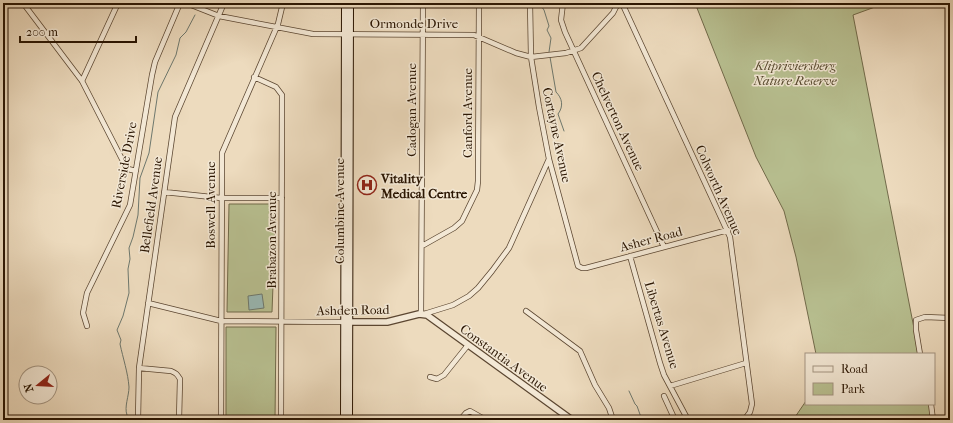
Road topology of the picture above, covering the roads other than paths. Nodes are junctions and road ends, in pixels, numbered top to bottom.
1 (23, 3) edge
2 (118, 3) edge
3 (180, 3) edge
4 (186, 3) edge
5 (224, 3) edge
6 (283, 3) edge
7 (345, 3) edge
8 (350, 3) edge
9 (423, 3) edge
10 (478, 3) edge
11 (530, 3) edge
12 (563, 3) edge
13 (618, 3) edge
14 (622, 3) edge
15 (219, 16) junction
16 (277, 27) junction
17 (348, 34) junction
18 (423, 34) junction
19 (478, 36) junction
20 (574, 51) junction
21 (531, 57) junction
22 (254, 77) junction
23 (82, 81) junction
24 (549, 159) junction
25 (136, 171) junction
26 (164, 192) junction
27 (221, 198) junction
28 (282, 198) junction
29 (728, 230) junction
30 (422, 246) junction
31 (664, 247) junction
32 (630, 256) junction
33 (581, 268) joint
34 (148, 303) junction
35 (526, 311) dead end
36 (423, 314) junction
37 (950, 318) edge
38 (221, 321) junction
39 (282, 321) junction
40 (347, 322) junction
41 (87, 326) dead end
42 (468, 345) junction
43 (920, 353) edge
44 (746, 363) junction
45 (139, 368) junction
46 (430, 377) dead end
47 (670, 386) junction
48 (346, 390) junction
49 (664, 396) dead end
50 (931, 405) edge
51 (138, 420) edge
52 (179, 420) edge
53 (221, 420) edge
54 (281, 420) edge
55 (344, 420) edge
56 (349, 420) edge
57 (460, 420) edge
58 (486, 420) edge
59 (572, 420) edge
60 (613, 420) edge
61 (675, 420) edge
62 (688, 420) edge
63 (744, 420) edge
64 (933, 420) edge

1 - 23 street
2 - 23 street
3 - 25 street, Riverside Drive
4 - 15 street, Ormonde Drive
5 - 15 street, Bellefield Avenue
6 - 16 street, Boswell Avenue
7 - 17 main road, Columbine Avenue
8 - 17 main road, Columbine Avenue
9 - 18 street, Cadogan Avenue
10 - 19 street, Canford Avenue
11 - 21 street, Cortayne Avenue
12 - 20 street, Chelverton Avenue
13 - 20 street, Ormonde Drive
14 - 29 street, Colworth Avenue
15 - 16 street, Ormonde Drive
15 - 26 street, Bellefield Avenue
16 - 17 street, Ormonde Drive
16 - 22 street, Boswell Avenue
17 - 18 street, Ormonde Drive
17 - 40 main road, Columbine Avenue
18 - 19 street, Ormonde Drive
18 - 30 street, Cadogan Avenue
19 - 21 street, Ormonde Drive
19 - 30 street, Canford Avenue
20 - 21 street, Ormonde Drive
20 - 31 street, Chelverton Avenue
21 - 24 street, Cortayne Avenue
22 - 27 street, Boswell Avenue
22 - 28 street, Brabazon Avenue
23 - 25 street
24 - 33 street, Cortayne Avenue
24 - 36 street, Ashden Road
25 - 41 street, Riverside Drive
26 - 27 street
26 - 34 street, Bellefield Avenue
27 - 28 street
27 - 38 street, Boswell Avenue
28 - 39 street, Brabazon Avenue
29 - 31 street, Asher Road
29 - 44 street, Colworth Avenue
30 - 36 street, Cadogan Avenue
31 - 32 street, Asher Road
32 - 33 street, Asher Road
32 - 47 street, Libertas Avenue
34 - 38 street, Ashden Road
34 - 45 street, Bellefield Avenue
35 - 60 street
36 - 40 street, Ashden Road
36 - 42 street, Constantia Avenue
37 - 43 street
38 - 39 street, Ashden Road
38 - 53 street, Boswell Avenue
39 - 40 street, Ashden Road
39 - 54 street, Brabazon Avenue
40 - 48 main road, Columbine Avenue
42 - 46 street
42 - 59 street, Constantia Avenue
44 - 47 street
44 - 63 street, Colworth Avenue
45 - 51 street, Bellefield Avenue
45 - 52 street
47 - 62 street, Libertas Avenue
48 - 55 main road, Columbine Avenue
48 - 56 main road, Columbine Avenue
49 - 61 street
50 - 64 street
57 - 58 street

